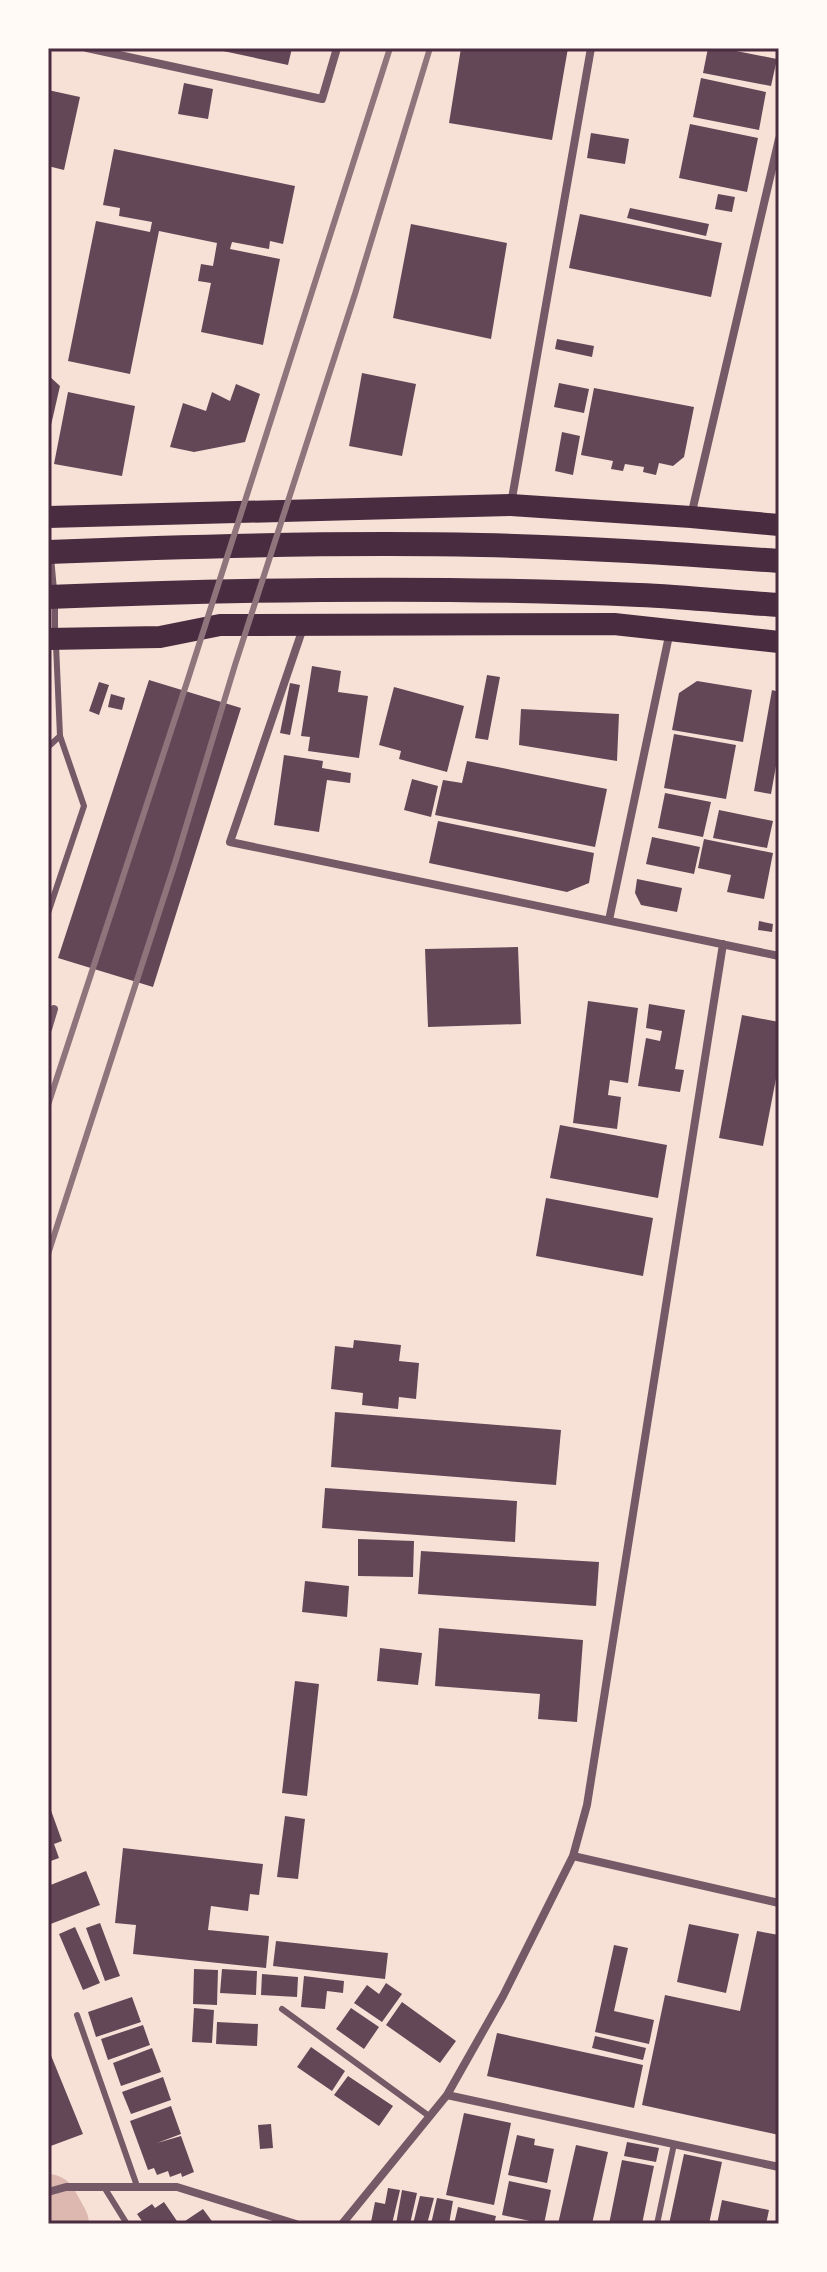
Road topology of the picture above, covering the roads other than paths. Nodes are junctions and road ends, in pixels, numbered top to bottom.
1 (87, 48) edge
2 (337, 48) edge
3 (591, 48) edge
4 (779, 139) edge
5 (511, 505) junction
6 (48, 517) edge
7 (691, 517) junction
8 (779, 525) edge
9 (48, 538) edge
10 (48, 552) edge
11 (779, 561) edge
12 (48, 597) edge
13 (779, 605) edge
14 (303, 625) junction
15 (670, 630) junction
16 (52, 639) edge
17 (779, 642) edge
18 (60, 736) junction
19 (48, 747) edge
20 (48, 913) edge
21 (609, 920) junction
22 (723, 944) junction
23 (779, 956) edge
24 (54, 1009) dead end
25 (48, 1029) edge
26 (573, 1856) junction
27 (779, 1903) edge
28 (282, 2009) dead end
29 (77, 2015) dead end
30 (447, 2095) junction
31 (429, 2116) junction
32 (674, 2144) junction
33 (779, 2167) edge
34 (137, 2186) junction
35 (104, 2187) junction
36 (48, 2192) edge
37 (345, 2223) edge
38 (127, 2224) edge
39 (296, 2224) edge
40 (657, 2224) edge

1 - 2 street
3 - 5 street
4 - 7 street
5 - 6 highway
5 - 7 highway
7 - 8 highway
9 - 16 lane
10 - 11 highway
12 - 13 highway
14 - 15 highway
14 - 16 highway
14 - 21 street
15 - 17 highway
15 - 21 street
16 - 18 lane
18 - 19 lane
18 - 20 lane
21 - 22 street
22 - 23 street
22 - 26 street
24 - 25 street
26 - 27 street
26 - 30 street
28 - 31 lane
29 - 34 lane
30 - 31 street
30 - 32 street
31 - 37 street
32 - 33 street
32 - 40 lane
34 - 35 street
34 - 39 street
35 - 36 street
35 - 38 lane

